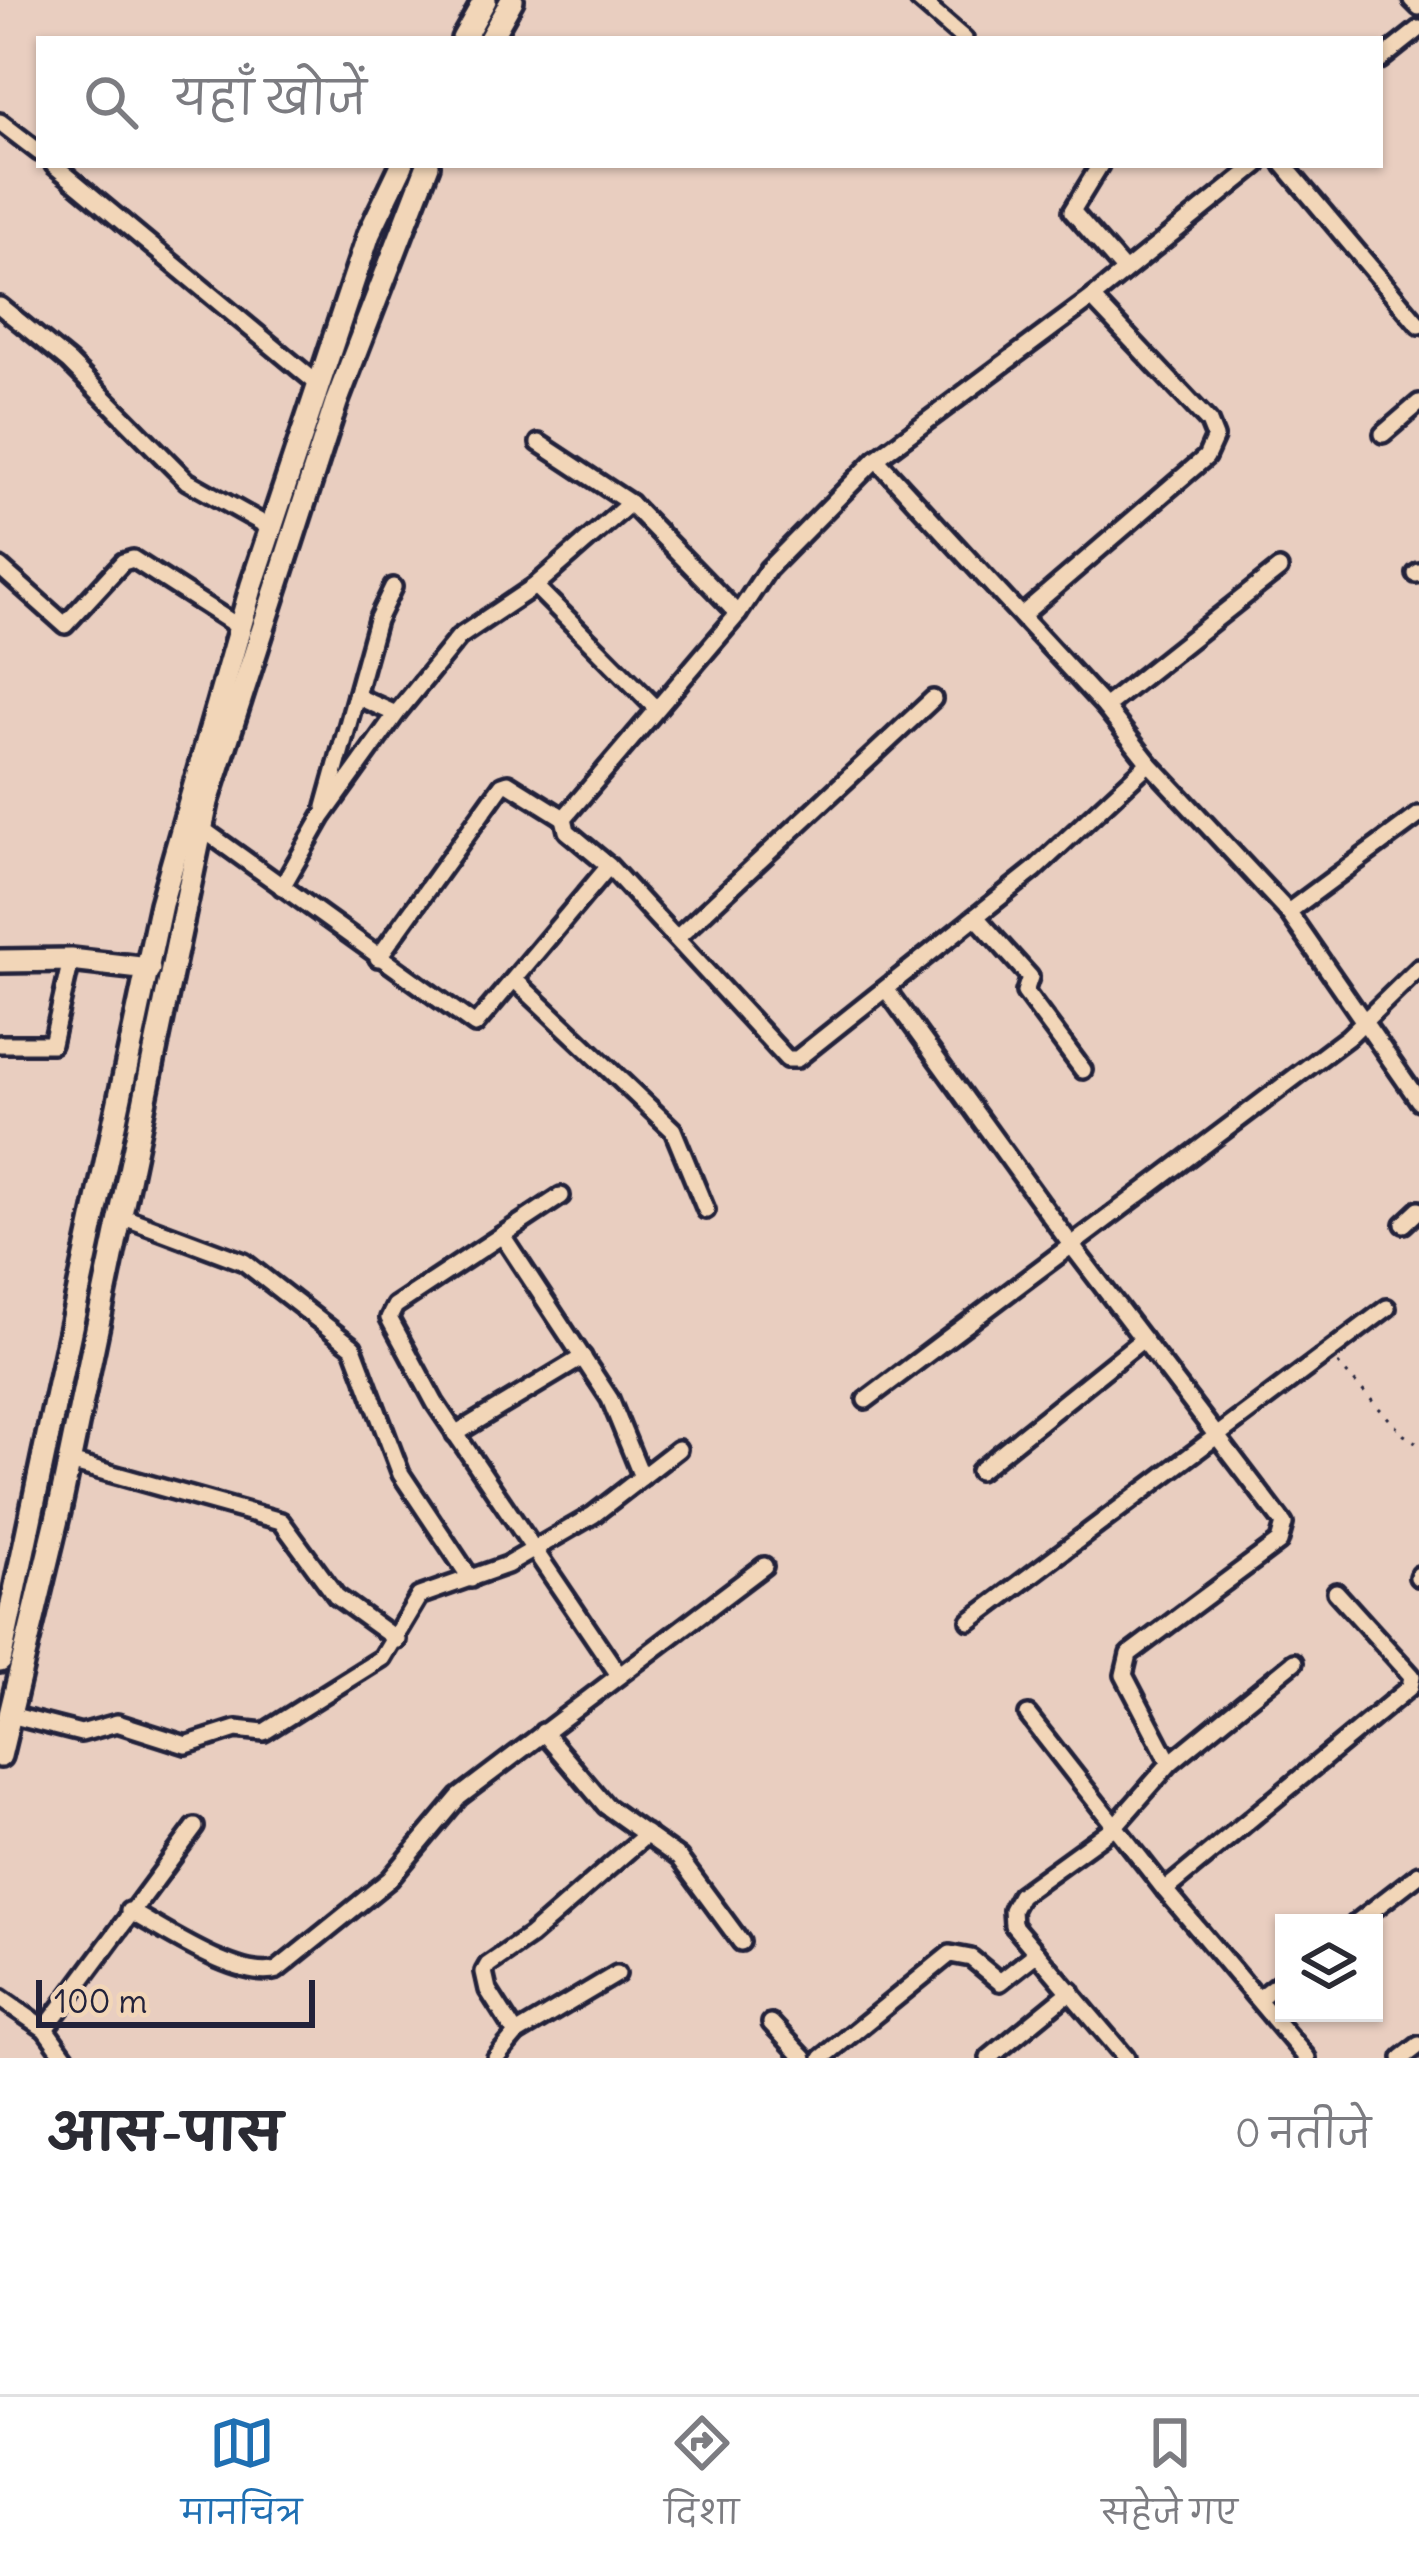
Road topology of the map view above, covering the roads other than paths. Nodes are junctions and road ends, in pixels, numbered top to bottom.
1 (485, 0) edge
2 (512, 0) edge
3 (919, 0) edge
4 (1412, 0) edge
5 (1419, 7) edge
6 (1419, 28) edge
7 (465, 36) edge
8 (492, 36) edge
9 (961, 36) edge
10 (1383, 58) edge
11 (0, 122) edge
12 (36, 150) edge
13 (58, 168) edge
14 (401, 168) edge
15 (427, 168) edge
16 (1098, 168) edge
17 (1253, 168) edge
18 (1286, 168) edge
19 (1123, 269) junction
20 (1092, 298) junction
21 (0, 306) edge
22 (1419, 325) edge
23 (319, 385) junction
24 (1419, 403) edge
25 (1383, 434) dead end
26 (539, 443) dead end
27 (876, 459) junction
28 (630, 503) junction
29 (271, 528) junction
30 (0, 567) edge
31 (1279, 569) dead end
32 (535, 586) junction
33 (393, 587) dead end
34 (738, 614) junction
35 (1022, 615) junction
36 (239, 627) junction
37 (356, 696) junction
38 (933, 699) dead end
39 (1105, 707) junction
40 (656, 708) junction
41 (396, 714) junction
42 (1149, 763) junction
43 (1419, 815) edge
44 (322, 817) junction
45 (564, 818) junction
46 (201, 828) junction
47 (609, 866) junction
48 (282, 887) junction
49 (1288, 912) junction
50 (976, 918) junction
51 (679, 936) junction
52 (378, 958) junction
53 (71, 960) junction
54 (0, 961) edge
55 (1419, 968) edge
56 (149, 969) junction
57 (516, 981) junction
58 (886, 989) junction
59 (1366, 1019) junction
60 (0, 1044) edge
61 (1083, 1070) dead end
62 (1419, 1101) edge
63 (561, 1196) dead end
64 (706, 1210) dead end
65 (1419, 1210) edge
66 (121, 1216) junction
67 (1404, 1224) dead end
68 (502, 1234) junction
69 (1072, 1246) junction
70 (1388, 1309) dead end
71 (1143, 1339) junction
72 (583, 1357) junction
73 (866, 1400) dead end
74 (455, 1434) junction
75 (1219, 1438) junction
76 (678, 1449) dead end
77 (70, 1462) junction
78 (979, 1471) dead end
79 (642, 1477) junction
80 (532, 1551) junction
81 (764, 1566) dead end
82 (471, 1579) junction
83 (1336, 1592) dead end
84 (970, 1621) dead end
85 (397, 1640) junction
86 (0, 1661) edge
87 (1294, 1662) dead end
88 (619, 1675) junction
89 (10, 1715) junction
90 (1028, 1715) dead end
91 (543, 1732) junction
92 (0, 1756) edge
93 (1170, 1763) junction
94 (1114, 1826) junction
95 (194, 1827) dead end
96 (647, 1834) junction
97 (1419, 1874) edge
98 (1165, 1890) junction
99 (129, 1911) junction
100 (1368, 1914) edge
101 (741, 1942) dead end
102 (1037, 1953) junction
103 (617, 1974) dead end
104 (1275, 1986) edge
105 (1071, 1990) junction
106 (0, 1998) edge
107 (1259, 1998) junction
108 (772, 2023) dead end
109 (45, 2029) junction
110 (516, 2034) junction
111 (1419, 2045) edge
112 (66, 2058) edge
113 (496, 2058) edge
114 (804, 2058) edge
115 (822, 2058) edge
116 (988, 2058) edge
117 (1126, 2058) edge
118 (1307, 2058) edge
119 (1402, 2058) edge

1 - 7 street
2 - 8 street
3 - 9 street
4 - 5 street
6 - 10 street
11 - 12 street
13 - 23 street
14 - 23 street
15 - 46 street
16 - 19 street
17 - 19 street
18 - 22 street
19 - 20 street
20 - 27 street
20 - 35 street
21 - 29 street
23 - 29 street
24 - 25 street
26 - 28 street
27 - 34 street
27 - 35 street
28 - 32 street
28 - 34 street
29 - 36 street
30 - 36 street
31 - 39 street
32 - 40 street
32 - 41 street
33 - 37 street
34 - 40 street
35 - 39 street
36 - 56 street
37 - 41 street
37 - 44 street
38 - 51 street
39 - 42 street
40 - 45 street
41 - 44 street
42 - 49 street
42 - 50 street
43 - 49 street
44 - 48 street
45 - 47 street
45 - 52 street
46 - 48 street
46 - 66 street
47 - 51 street
47 - 57 street
48 - 52 street
49 - 59 street
50 - 58 street
50 - 61 street
51 - 58 street
52 - 57 street
53 - 54 street
53 - 56 street
53 - 60 street
55 - 59 street
56 - 86 street
57 - 64 street
58 - 69 street
59 - 62 street
59 - 69 street
63 - 68 street
65 - 67 street
66 - 77 street
66 - 82 street
68 - 72 street
68 - 74 street
69 - 71 street
69 - 73 street
70 - 75 street
71 - 75 street
71 - 78 street
72 - 74 street
72 - 79 street
74 - 80 street
75 - 84 street
75 - 93 street
76 - 79 street
77 - 85 street
77 - 89 street
79 - 80 street
80 - 82 street
80 - 88 street
81 - 88 street
82 - 85 street
83 - 98 street
85 - 89 street
87 - 93 street
88 - 91 street
89 - 92 street
90 - 94 street
91 - 96 street
91 - 99 street
93 - 94 street
94 - 98 street
94 - 102 street
95 - 99 street
96 - 101 street
96 - 110 street
97 - 100 street
98 - 107 street
99 - 109 street
102 - 105 street
102 - 115 street
103 - 110 street
104 - 107 street
105 - 116 street
105 - 117 street
106 - 109 street
107 - 118 street
108 - 114 street
109 - 112 street
110 - 113 street
111 - 119 street

